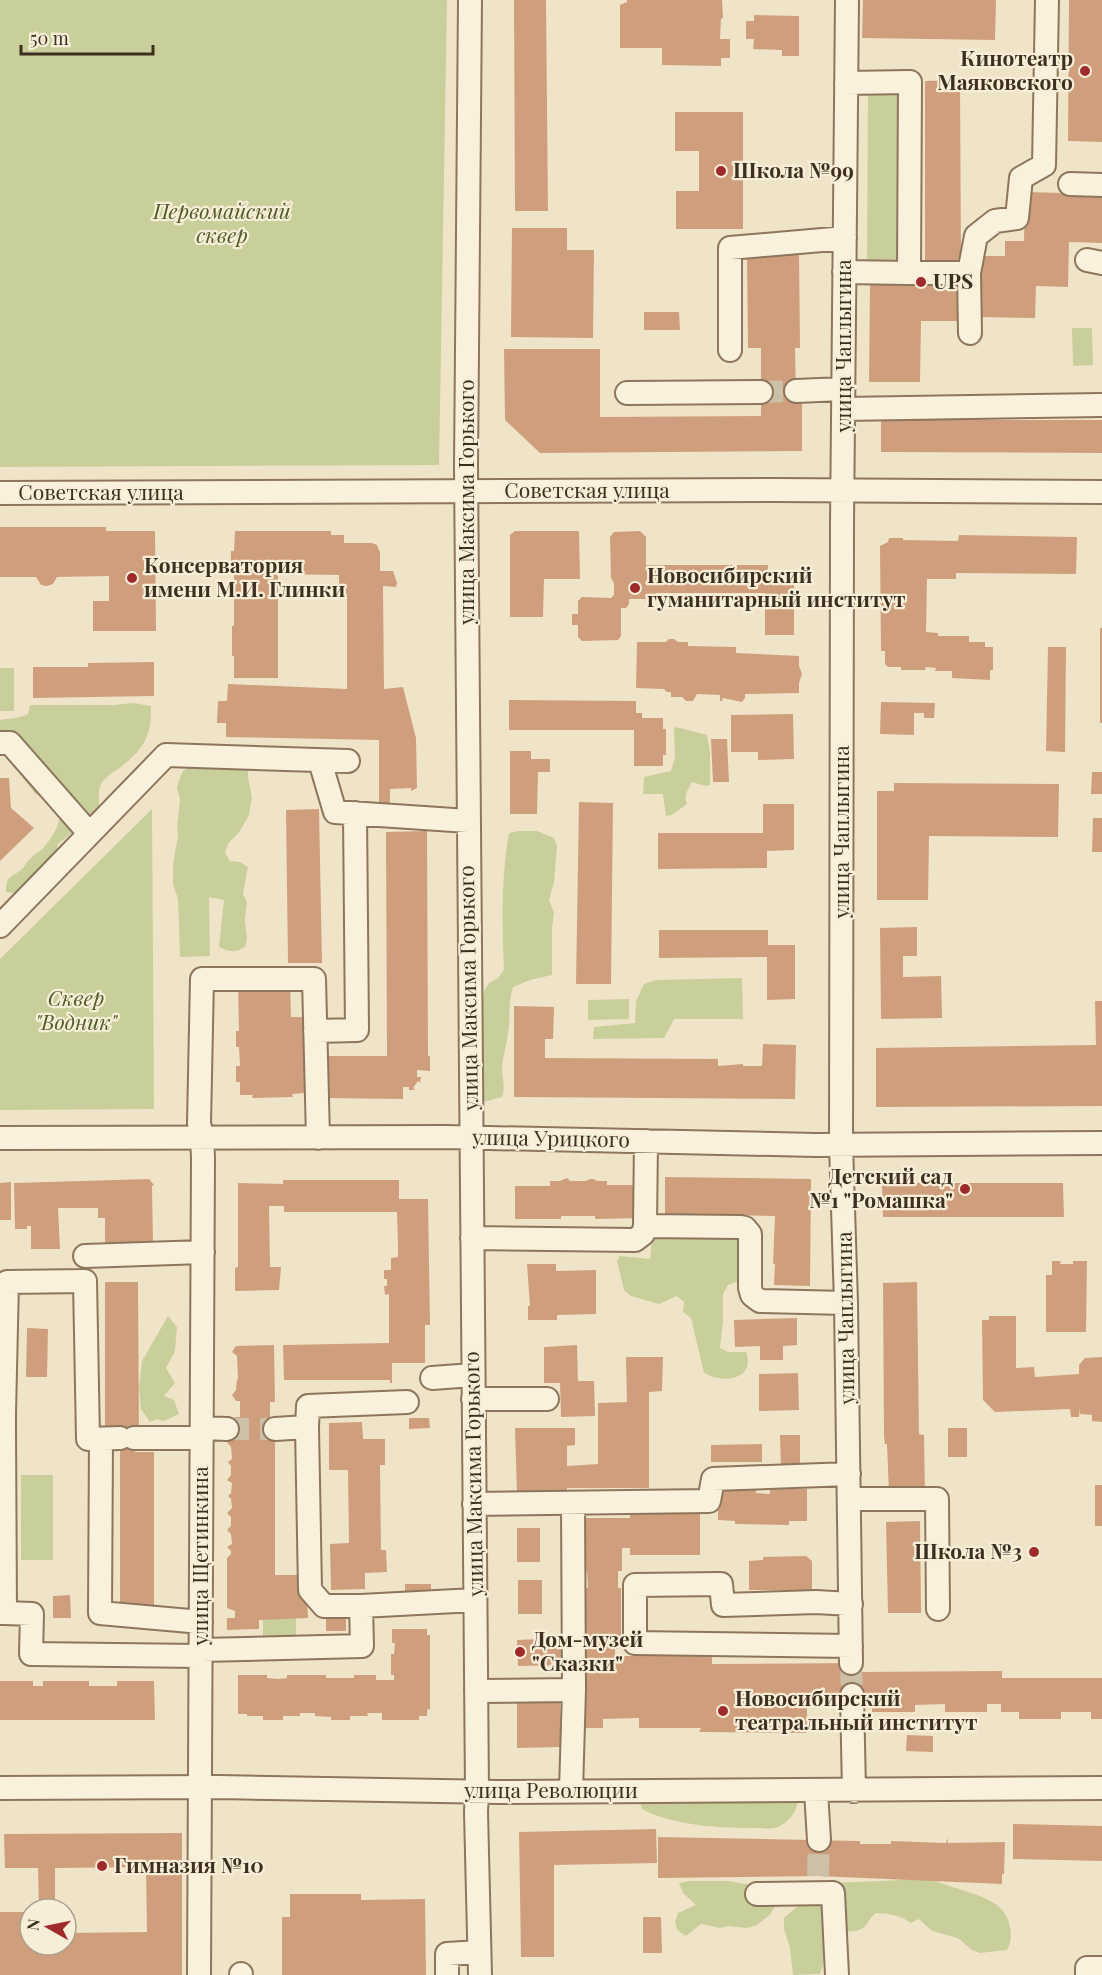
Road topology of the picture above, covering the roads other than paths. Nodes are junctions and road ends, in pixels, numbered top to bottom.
1 (470, 0) edge
2 (846, 0) edge
3 (1047, 0) edge
4 (846, 83) junction
5 (1070, 184) dead end
6 (1102, 185) edge
7 (844, 238) junction
8 (844, 272) junction
9 (909, 273) junction
10 (969, 273) junction
11 (970, 333) dead end
12 (730, 350) dead end
13 (796, 391) tunnel mouth
14 (761, 392) tunnel mouth
15 (627, 393) dead end
16 (843, 399) junction
17 (1102, 405) edge
18 (842, 491) junction
19 (466, 492) junction
20 (1102, 492) edge
21 (0, 493) edge
22 (0, 743) edge
23 (320, 761) junction
24 (348, 761) dead end
25 (354, 813) junction
26 (468, 821) junction
27 (89, 833) junction
28 (0, 926) edge
29 (315, 1031) junction
30 (202, 1137) junction
31 (0, 1138) edge
32 (318, 1138) junction
33 (471, 1138) junction
34 (646, 1141) junction
35 (1102, 1143) edge
36 (841, 1144) junction
37 (645, 1226) junction
38 (472, 1238) junction
39 (203, 1252) junction
40 (85, 1256) dead end
41 (846, 1303) junction
42 (473, 1376) junction
43 (432, 1378) dead end
44 (473, 1399) junction
45 (547, 1399) dead end
46 (407, 1402) dead end
47 (2, 1427) edge
48 (307, 1427) junction
49 (227, 1429) tunnel mouth
50 (275, 1429) tunnel mouth
51 (202, 1433) junction
52 (118, 1439) junction
53 (849, 1474) junction
54 (849, 1499) junction
55 (573, 1503) junction
56 (474, 1504) junction
57 (475, 1600) junction
58 (851, 1604) junction
59 (361, 1606) junction
60 (938, 1609) dead end
61 (2, 1613) edge
62 (201, 1622) junction
63 (200, 1653) junction
64 (573, 1690) junction
65 (476, 1691) junction
66 (852, 1695) tunnel mouth
67 (0, 1788) edge
68 (200, 1788) junction
69 (1102, 1788) edge
70 (477, 1791) junction
71 (571, 1791) junction
72 (816, 1791) junction
73 (854, 1791) junction
74 (819, 1840) tunnel mouth
75 (757, 1894) dead end
76 (479, 1952) junction
77 (1102, 1968) edge
78 (199, 1975) edge
79 (447, 1975) edge
80 (480, 1975) edge
81 (837, 1975) edge
82 (1087, 1975) edge

1 - 19 street, улица Максима Горького
2 - 4 street, улица Чаплыгина
3 - 10 street
4 - 7 street, улица Чаплыгина
4 - 9 street
5 - 6 street
7 - 8 street, улица Чаплыгина
7 - 12 street
8 - 9 street
8 - 16 street, улица Чаплыгина
9 - 10 street
10 - 11 street
13 - 16 street
14 - 15 street
16 - 17 street
16 - 18 street, улица Чаплыгина
18 - 19 street, Советская улица
18 - 20 street, Советская улица
18 - 36 street, улица Чаплыгина
19 - 21 street, Советская улица
19 - 26 street, улица Максима Горького
22 - 27 street
23 - 24 street
23 - 25 street
23 - 27 street
25 - 26 street
25 - 29 street
26 - 33 street, улица Максима Горького
27 - 28 street
29 - 30 street, улица Щетинкина
29 - 32 street
30 - 31 street, улица Урицкого
30 - 32 street, улица Урицкого
30 - 39 street, улица Щетинкина
32 - 33 street, улица Урицкого
33 - 34 street, улица Урицкого
33 - 38 street, улица Максима Горького
34 - 36 street, улица Урицкого
34 - 37 street
35 - 36 street, улица Урицкого
36 - 41 street, улица Чаплыгина
37 - 38 street
37 - 41 street
38 - 42 street, улица Максима Горького
39 - 40 street
39 - 51 street, улица Щетинкина
41 - 53 street, улица Чаплыгина
42 - 43 street
42 - 44 street, улица Максима Горького
44 - 45 street
44 - 56 street, улица Максима Горького
46 - 48 street
47 - 52 street
47 - 61 street
48 - 50 street
48 - 59 street
49 - 51 street
51 - 52 street
51 - 62 street, улица Щетинкина
52 - 62 street
53 - 54 street, улица Чаплыгина
53 - 55 street
54 - 58 street, улица Чаплыгина
54 - 60 street
55 - 56 street
55 - 64 street
56 - 57 street, улица Максима Горького
57 - 59 street
57 - 65 street, улица Максима Горького
58 - 58 street, улица Чаплыгина
59 - 63 street
61 - 63 street
62 - 63 street, улица Щетинкина
63 - 68 street, улица Щетинкина
64 - 65 street
64 - 71 street
65 - 70 street, улица Максима Горького
66 - 73 street
67 - 68 street, улица Революции
68 - 70 street, улица Революции
68 - 78 street, улица Щетинкина
69 - 73 street, улица Революции
70 - 71 street, улица Революции
70 - 76 street, улица Максима Горького
71 - 72 street, улица Революции
72 - 73 street, улица Революции
72 - 74 street
75 - 81 street
76 - 79 street
76 - 80 street, улица Максима Горького
77 - 82 street

